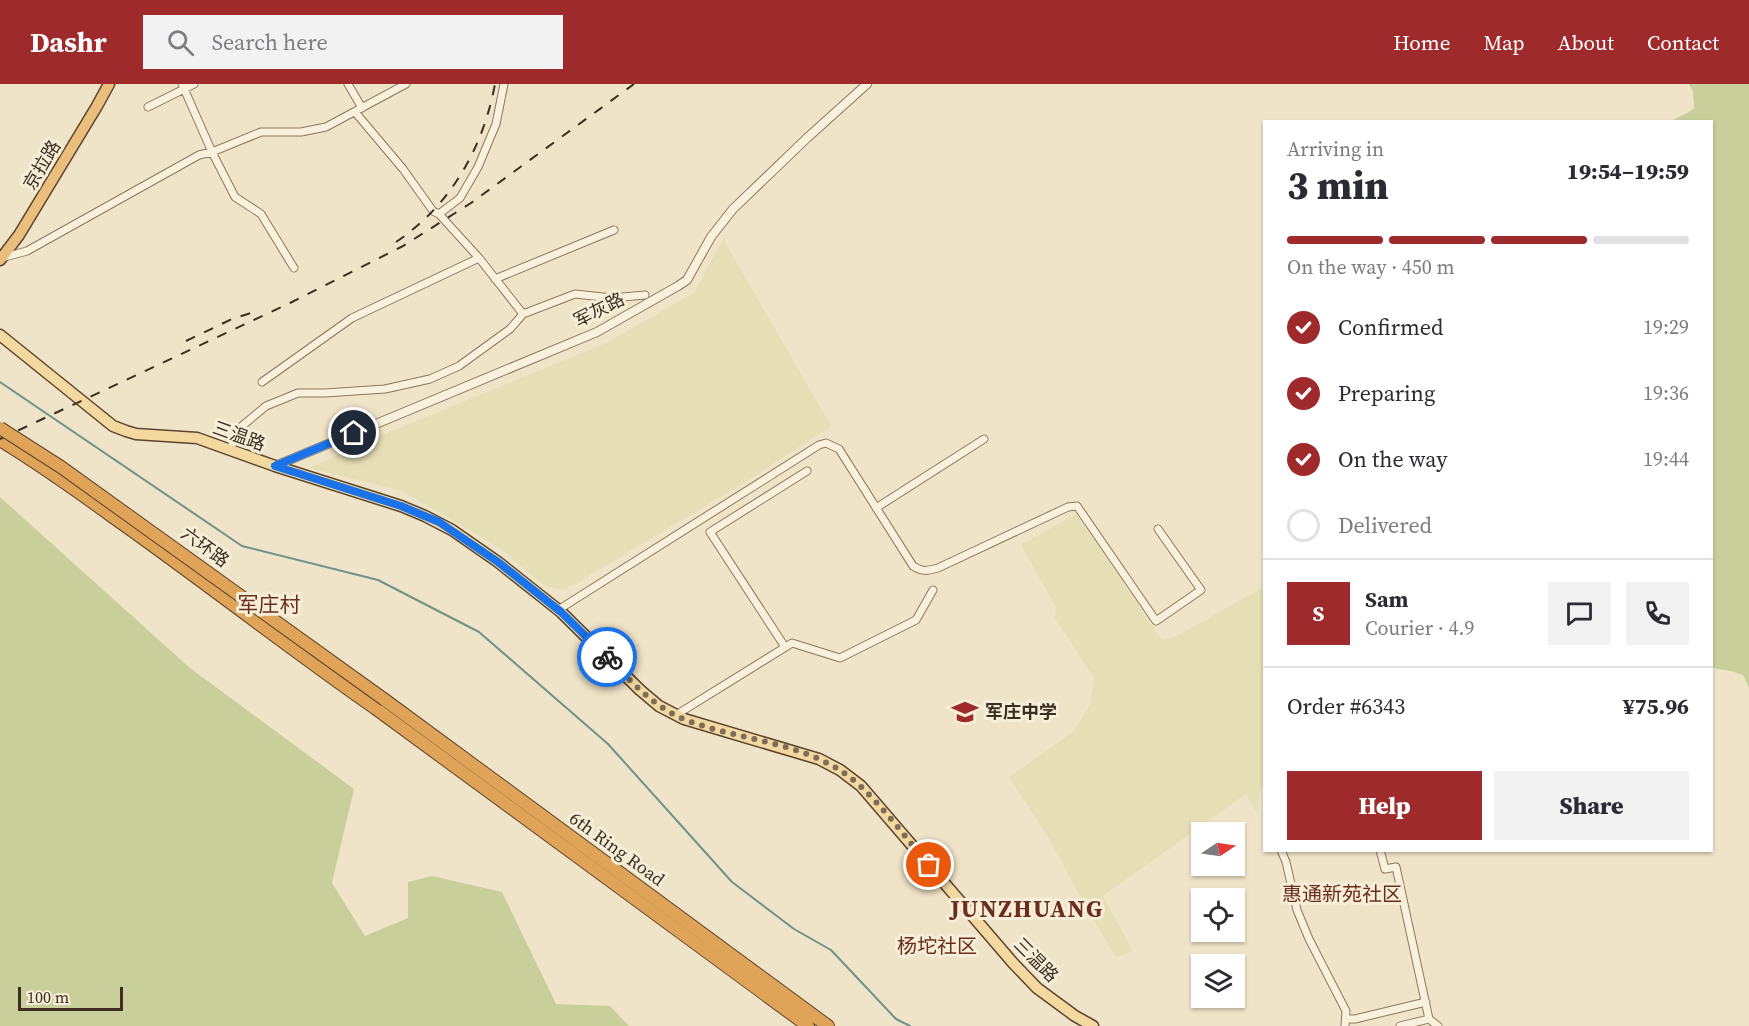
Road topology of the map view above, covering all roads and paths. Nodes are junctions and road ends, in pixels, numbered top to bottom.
1 (109, 84) edge
2 (194, 84) edge
3 (348, 84) edge
4 (406, 84) edge
5 (504, 84) edge
6 (867, 84) edge
7 (183, 87) edge
8 (148, 107) dead end
9 (362, 108) junction
10 (354, 112) junction
11 (212, 152) junction
12 (439, 214) junction
13 (614, 230) dead end
14 (478, 258) junction
15 (1, 259) edge
16 (294, 268) dead end
17 (495, 279) junction
18 (645, 295) dead end
19 (523, 314) junction
20 (0, 335) edge
21 (262, 382) dead end
22 (0, 428) edge
23 (984, 439) dead end
24 (0, 440) edge
25 (230, 449) junction
26 (275, 466) junction
27 (807, 471) dead end
28 (876, 508) junction
29 (1158, 529) dead end
30 (933, 591) dead end
31 (558, 610) junction
32 (785, 647) junction
33 (380, 704) junction
34 (676, 715) junction
35 (1282, 852) edge
36 (1381, 852) edge
37 (1426, 1002) junction
38 (1429, 1019) junction
39 (1346, 1022) edge
40 (1417, 1024) edge
41 (808, 1026) edge
42 (828, 1026) edge
43 (1093, 1026) edge
44 (1400, 1026) edge
45 (1438, 1026) edge

1 - 15 highway, 京拉路
2 - 7 street
3 - 9 street
4 - 9 street
5 - 12 street
6 - 26 street, 军灰路
7 - 8 street
7 - 11 street
9 - 10 street
10 - 11 street
10 - 12 street
11 - 15 street
11 - 16 street
12 - 14 street
13 - 17 street
14 - 17 street
14 - 21 street
17 - 19 street
18 - 19 street
19 - 25 street
20 - 25 main road, 三温路
22 - 33 highway, 六环路, bridge
23 - 28 street
24 - 33 highway, 六环路
25 - 26 main road, 三温路
26 - 31 main road, 三温路
27 - 32 street
28 - 29 street
28 - 31 street
30 - 32 street
31 - 34 main road, 三温路
32 - 34 street
33 - 41 highway, 6th Ring Road
33 - 42 highway, 6th Ring Road
34 - 43 main road, 三温路
35 - 39 street
36 - 37 street
37 - 38 street
37 - 39 street
38 - 40 street
38 - 45 street
40 - 44 street

